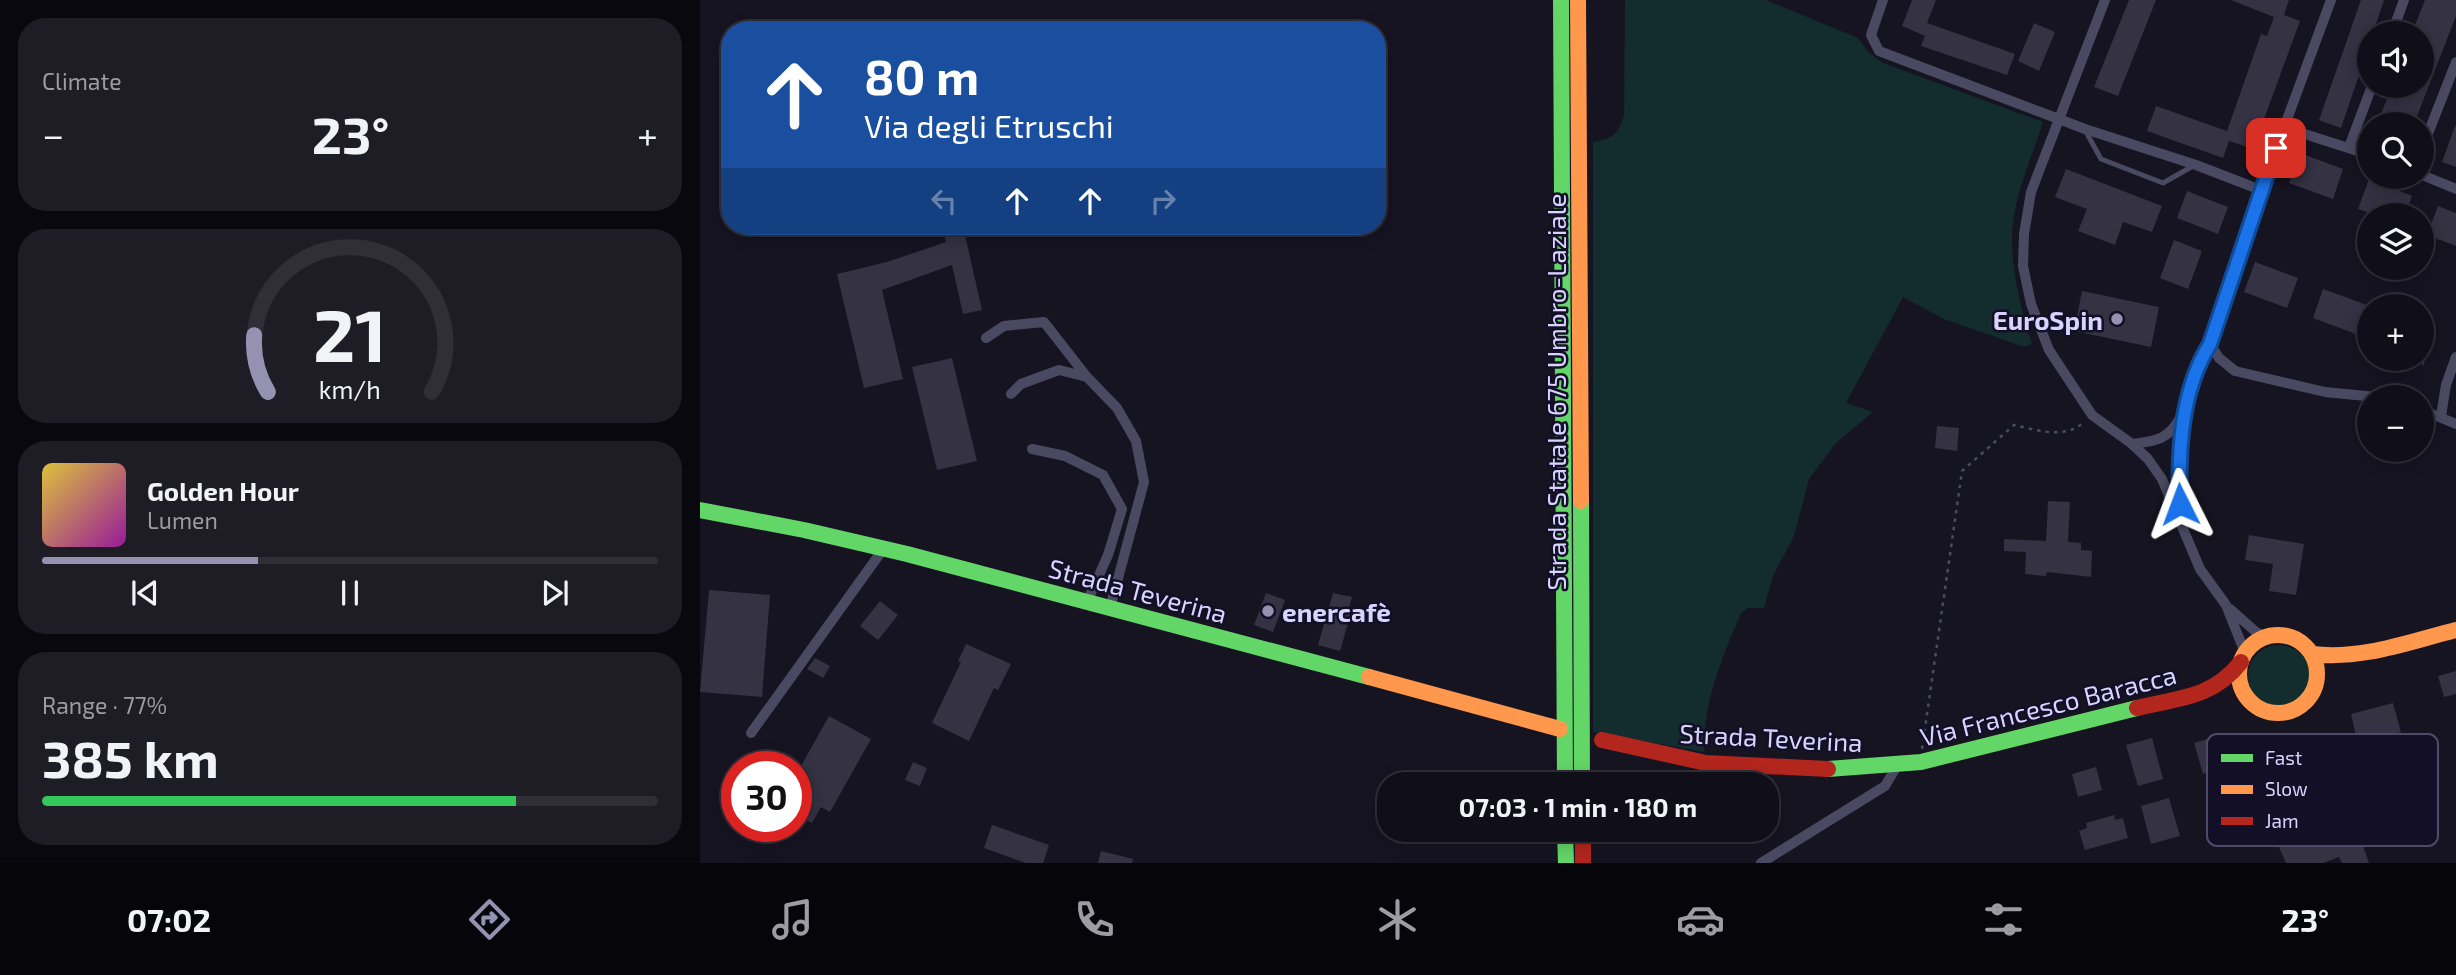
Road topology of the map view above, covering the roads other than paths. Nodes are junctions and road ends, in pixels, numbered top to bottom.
1 (1561, 0) edge
2 (1578, 0) edge
3 (1882, 0) edge
4 (2105, 0) edge
5 (2331, 0) edge
6 (2404, 0) edge
7 (2396, 21) edge
8 (2456, 62) edge
9 (2367, 98) edge
10 (2434, 118) edge
11 (2060, 119) junction
12 (2283, 127) junction
13 (2085, 129) junction
14 (2348, 147) junction
15 (2357, 150) edge
16 (2196, 165) junction
17 (2434, 180) edge
18 (2456, 189) edge
19 (2260, 190) junction
20 (985, 338) dead end
21 (2210, 344) junction
22 (2456, 357) edge
23 (1087, 377) junction
24 (1011, 394) dead end
25 (2357, 395) edge
26 (2186, 405) junction
27 (2434, 414) edge
28 (2441, 416) junction
29 (2456, 424) edge
30 (2132, 444) junction
31 (1032, 449) dead end
32 (700, 510) edge
33 (2181, 524) junction
34 (884, 548) junction
35 (1087, 602) junction
36 (2226, 605) junction
37 (1110, 608) junction
38 (2456, 630) edge
39 (2266, 637) junction
40 (2312, 654) junction
41 (2347, 656) junction
42 (2243, 658) junction
43 (2316, 685) junction
44 (2211, 690) junction
45 (2248, 699) junction
46 (1560, 729) dead end
47 (751, 733) dead end
48 (1602, 740) dead end
49 (1897, 766) junction
50 (1565, 772) edge
51 (1582, 772) edge
52 (1566, 842) edge
53 (1583, 842) edge
54 (1566, 863) edge
55 (1583, 863) edge
56 (1761, 863) edge

1 - 50 main road, Strada Statale 675 Umbro-Laziale
2 - 51 main road, Strada Statale 675 Umbro-Laziale
3 - 11 street
4 - 11 street
5 - 12 street
6 - 7 street
8 - 10 street
9 - 14 street
11 - 13 street
11 - 30 street
12 - 14 street
12 - 19 street
13 - 16 street
13 - 16 lane
14 - 15 street
16 - 19 street
17 - 18 street
19 - 21 street
20 - 23 street
21 - 25 street
21 - 26 street
22 - 28 street
23 - 24 street
23 - 37 street
26 - 30 street
26 - 33 street
27 - 28 street
28 - 29 street
30 - 33 street
31 - 35 street
32 - 34 main road, Strada Teverina
33 - 36 street
34 - 35 main road, Strada Teverina
34 - 47 street
35 - 37 main road, Strada Teverina
36 - 39 street
36 - 42 street
37 - 46 main road, Strada Teverina
38 - 41 main road
39 - 40 main road
39 - 42 main road
40 - 41 main road
40 - 43 main road
41 - 43 main road
42 - 44 main road, Via Francesco Baracca
42 - 45 main road
43 - 45 main road
44 - 45 main road, Via Francesco Baracca
44 - 49 main road, Via Francesco Baracca
48 - 49 main road, Strada Teverina
49 - 56 street
52 - 54 main road
53 - 55 main road

